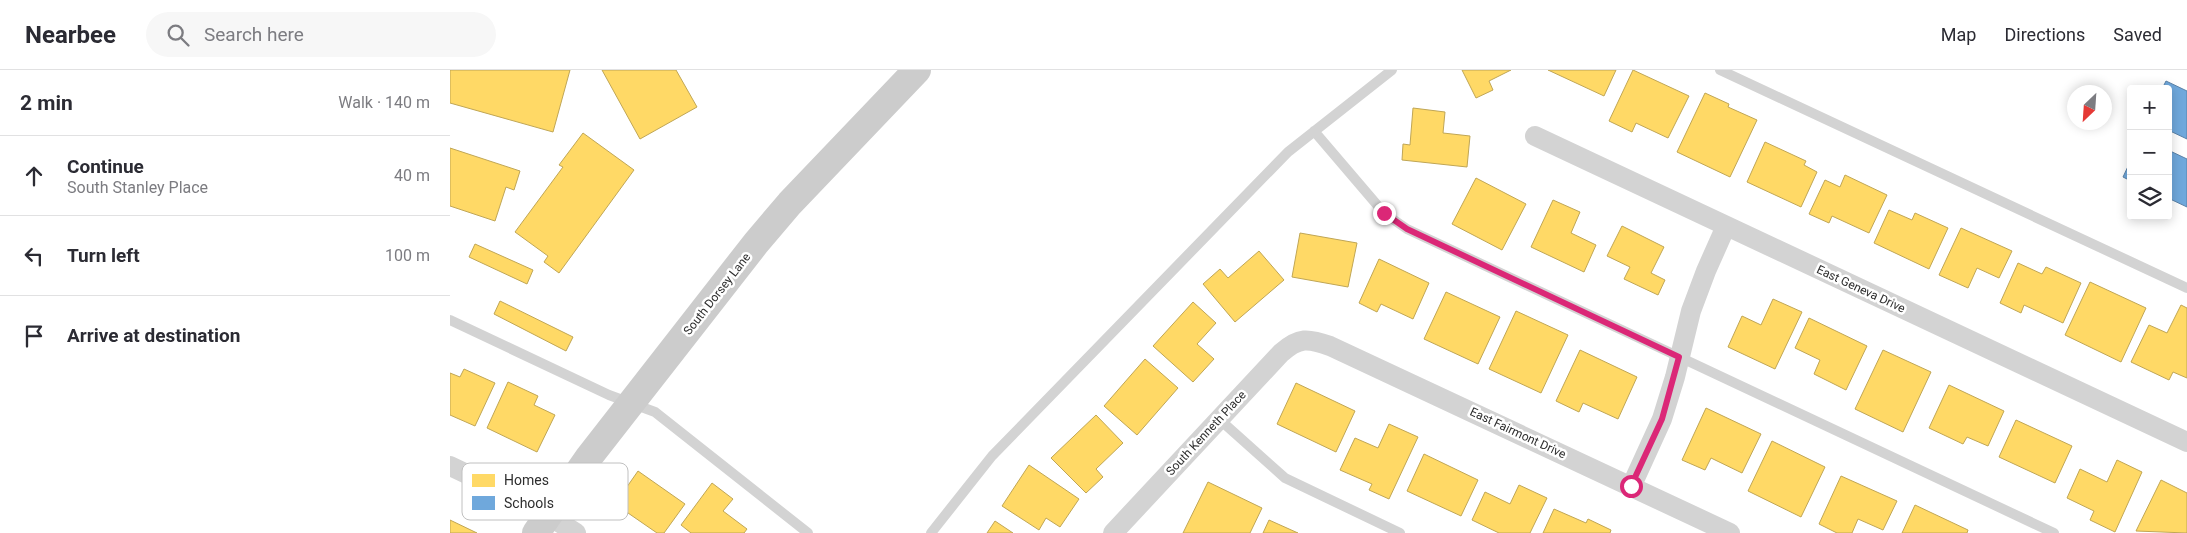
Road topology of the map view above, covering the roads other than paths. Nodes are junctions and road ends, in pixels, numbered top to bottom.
1 (917, 70) edge
2 (1392, 70) edge
3 (1720, 70) edge
4 (1314, 131) junction
5 (1535, 136) dead end
6 (1726, 226) junction
7 (2187, 288) edge
8 (450, 320) edge
9 (1303, 339) joint
10 (1679, 357) junction
11 (631, 403) junction
12 (1220, 419) junction
13 (2187, 442) edge
14 (585, 463) edge
15 (450, 466) edge
16 (462, 474) edge
17 (1631, 486) junction
18 (542, 524) edge
19 (576, 533) edge
20 (808, 533) edge
21 (931, 533) edge
22 (1113, 533) edge
23 (1400, 533) edge
24 (1730, 533) edge
25 (2054, 533) edge

1 - 11 street, South Dorsey Lane
2 - 4 lane
3 - 7 lane
4 - 10 lane
4 - 21 lane
5 - 6 street, East Geneva Drive
6 - 10 street
6 - 13 street, East Geneva Drive
8 - 11 lane
9 - 12 street, South Kenneth Place
9 - 17 street, East Fairmont Drive
10 - 17 street
10 - 25 lane
11 - 14 street, South Dorsey Lane
11 - 20 lane
12 - 22 street, South Kenneth Place
12 - 23 lane
15 - 16 street
17 - 24 street, East Fairmont Drive
18 - 19 street

